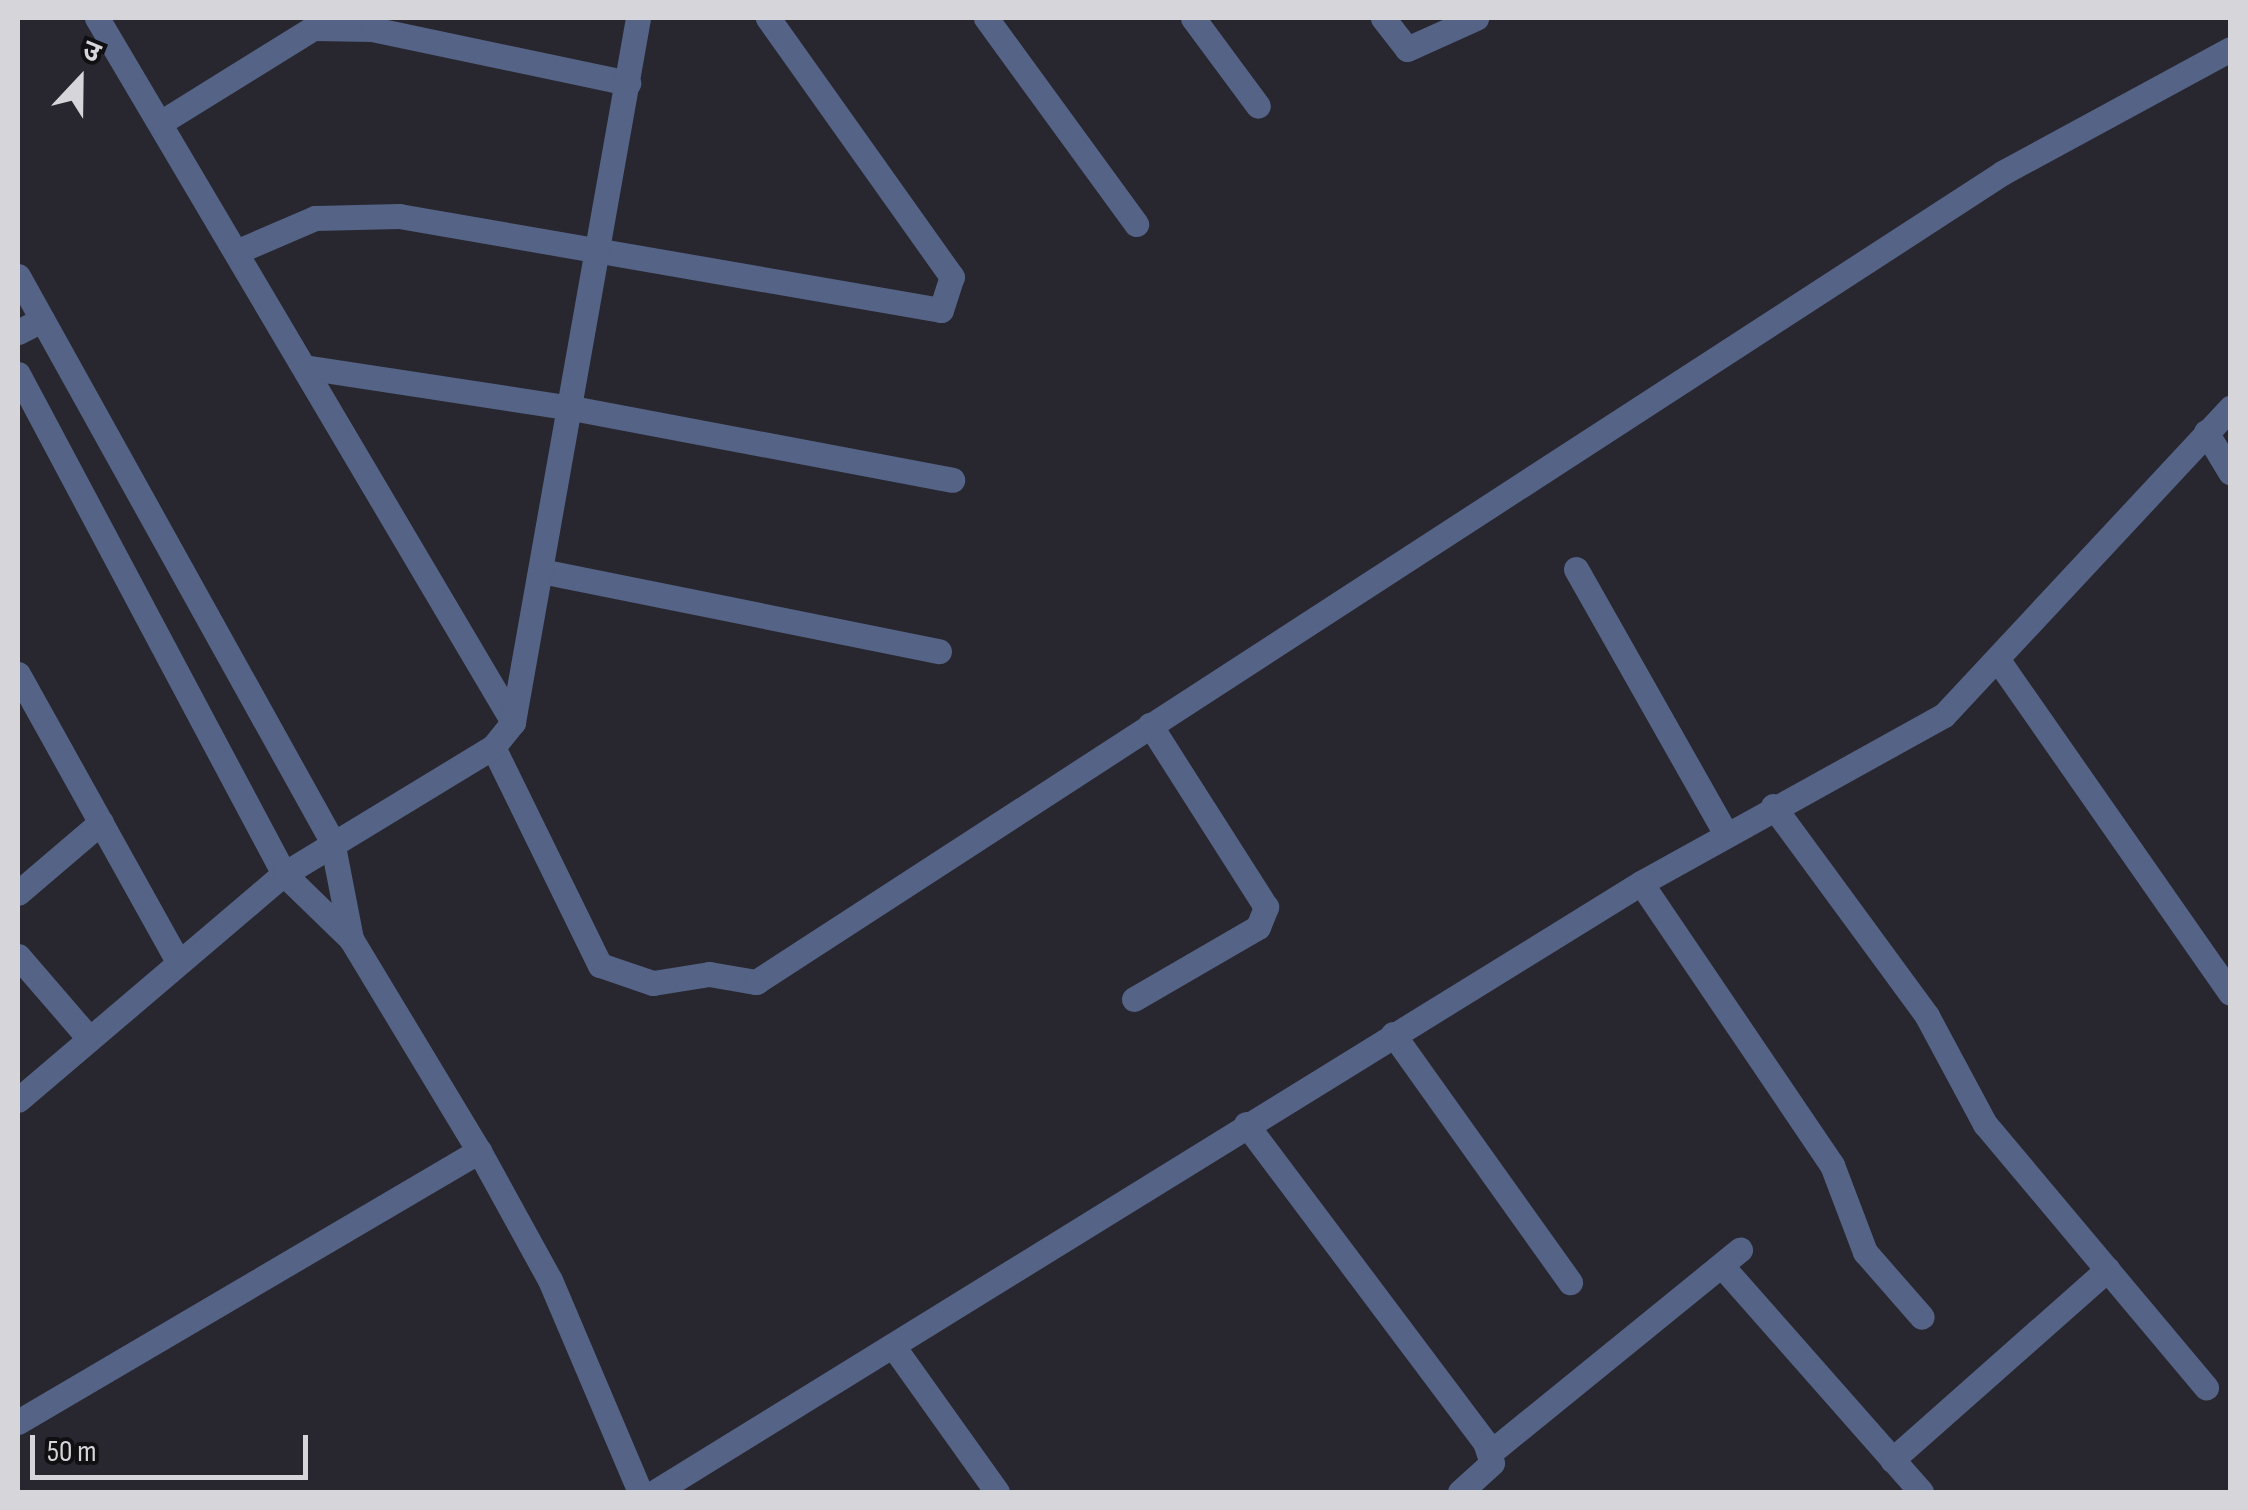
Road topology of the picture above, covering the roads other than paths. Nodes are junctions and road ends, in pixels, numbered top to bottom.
1 (97, 18) edge
2 (638, 18) edge
3 (768, 18) edge
4 (986, 18) edge
5 (1193, 18) edge
6 (1383, 18) edge
7 (1476, 18) edge
8 (2230, 49) edge
9 (628, 83) junction
10 (1258, 106) dead end
11 (160, 124) junction
12 (1136, 224) dead end
13 (602, 247) junction
14 (236, 252) junction
15 (18, 276) edge
16 (42, 320) junction
17 (18, 332) edge
18 (304, 367) junction
19 (18, 374) edge
20 (572, 408) junction
21 (2230, 408) edge
22 (2206, 432) junction
23 (2230, 472) edge
24 (952, 480) dead end
25 (1576, 569) dead end
26 (541, 571) junction
27 (939, 651) dead end
28 (2000, 663) junction
29 (18, 674) edge
30 (513, 722) junction
31 (1150, 725) junction
32 (493, 747) junction
33 (1773, 806) junction
34 (101, 822) junction
35 (1725, 832) junction
36 (332, 841) junction
37 (284, 874) junction
38 (1641, 883) junction
39 (18, 894) edge
40 (350, 939) junction
41 (18, 956) edge
42 (178, 960) junction
43 (2230, 993) edge
44 (1134, 999) dead end
45 (1392, 1034) junction
46 (87, 1036) junction
47 (18, 1100) edge
48 (1246, 1124) junction
49 (479, 1151) junction
50 (2108, 1270) junction
51 (1570, 1282) dead end
52 (1922, 1317) dead end
53 (893, 1346) junction
54 (2206, 1387) dead end
55 (18, 1422) edge
56 (1491, 1452) junction
57 (1892, 1460) junction
58 (640, 1492) edge
59 (655, 1492) edge
60 (997, 1492) edge
61 (1460, 1492) edge
62 (1921, 1492) edge

1 - 11 street
2 - 9 street
3 - 13 street
4 - 12 street
5 - 10 street
6 - 7 street
8 - 31 street
9 - 11 street
9 - 13 street
11 - 14 street
13 - 14 street
13 - 20 street
14 - 18 street
15 - 16 street
16 - 17 street
16 - 36 street
18 - 20 street
18 - 30 street
19 - 37 street
20 - 24 street
20 - 26 street
21 - 22 street
22 - 23 street
22 - 28 street
25 - 35 street
26 - 27 street
26 - 30 street
28 - 33 street
28 - 43 street
29 - 34 street
30 - 32 street
31 - 32 street
31 - 44 street
32 - 36 street
33 - 35 street
33 - 50 street
34 - 39 street
34 - 42 street
35 - 38 street
36 - 37 street
36 - 40 street
37 - 40 street
37 - 42 street
38 - 45 street
38 - 52 street
40 - 49 street
41 - 46 street
42 - 46 street
45 - 48 street
45 - 51 street
46 - 47 street
48 - 53 street
48 - 56 street
49 - 55 street
49 - 58 street
50 - 54 street
50 - 57 street
53 - 59 street
53 - 60 street
56 - 57 street
56 - 61 street
57 - 62 street

